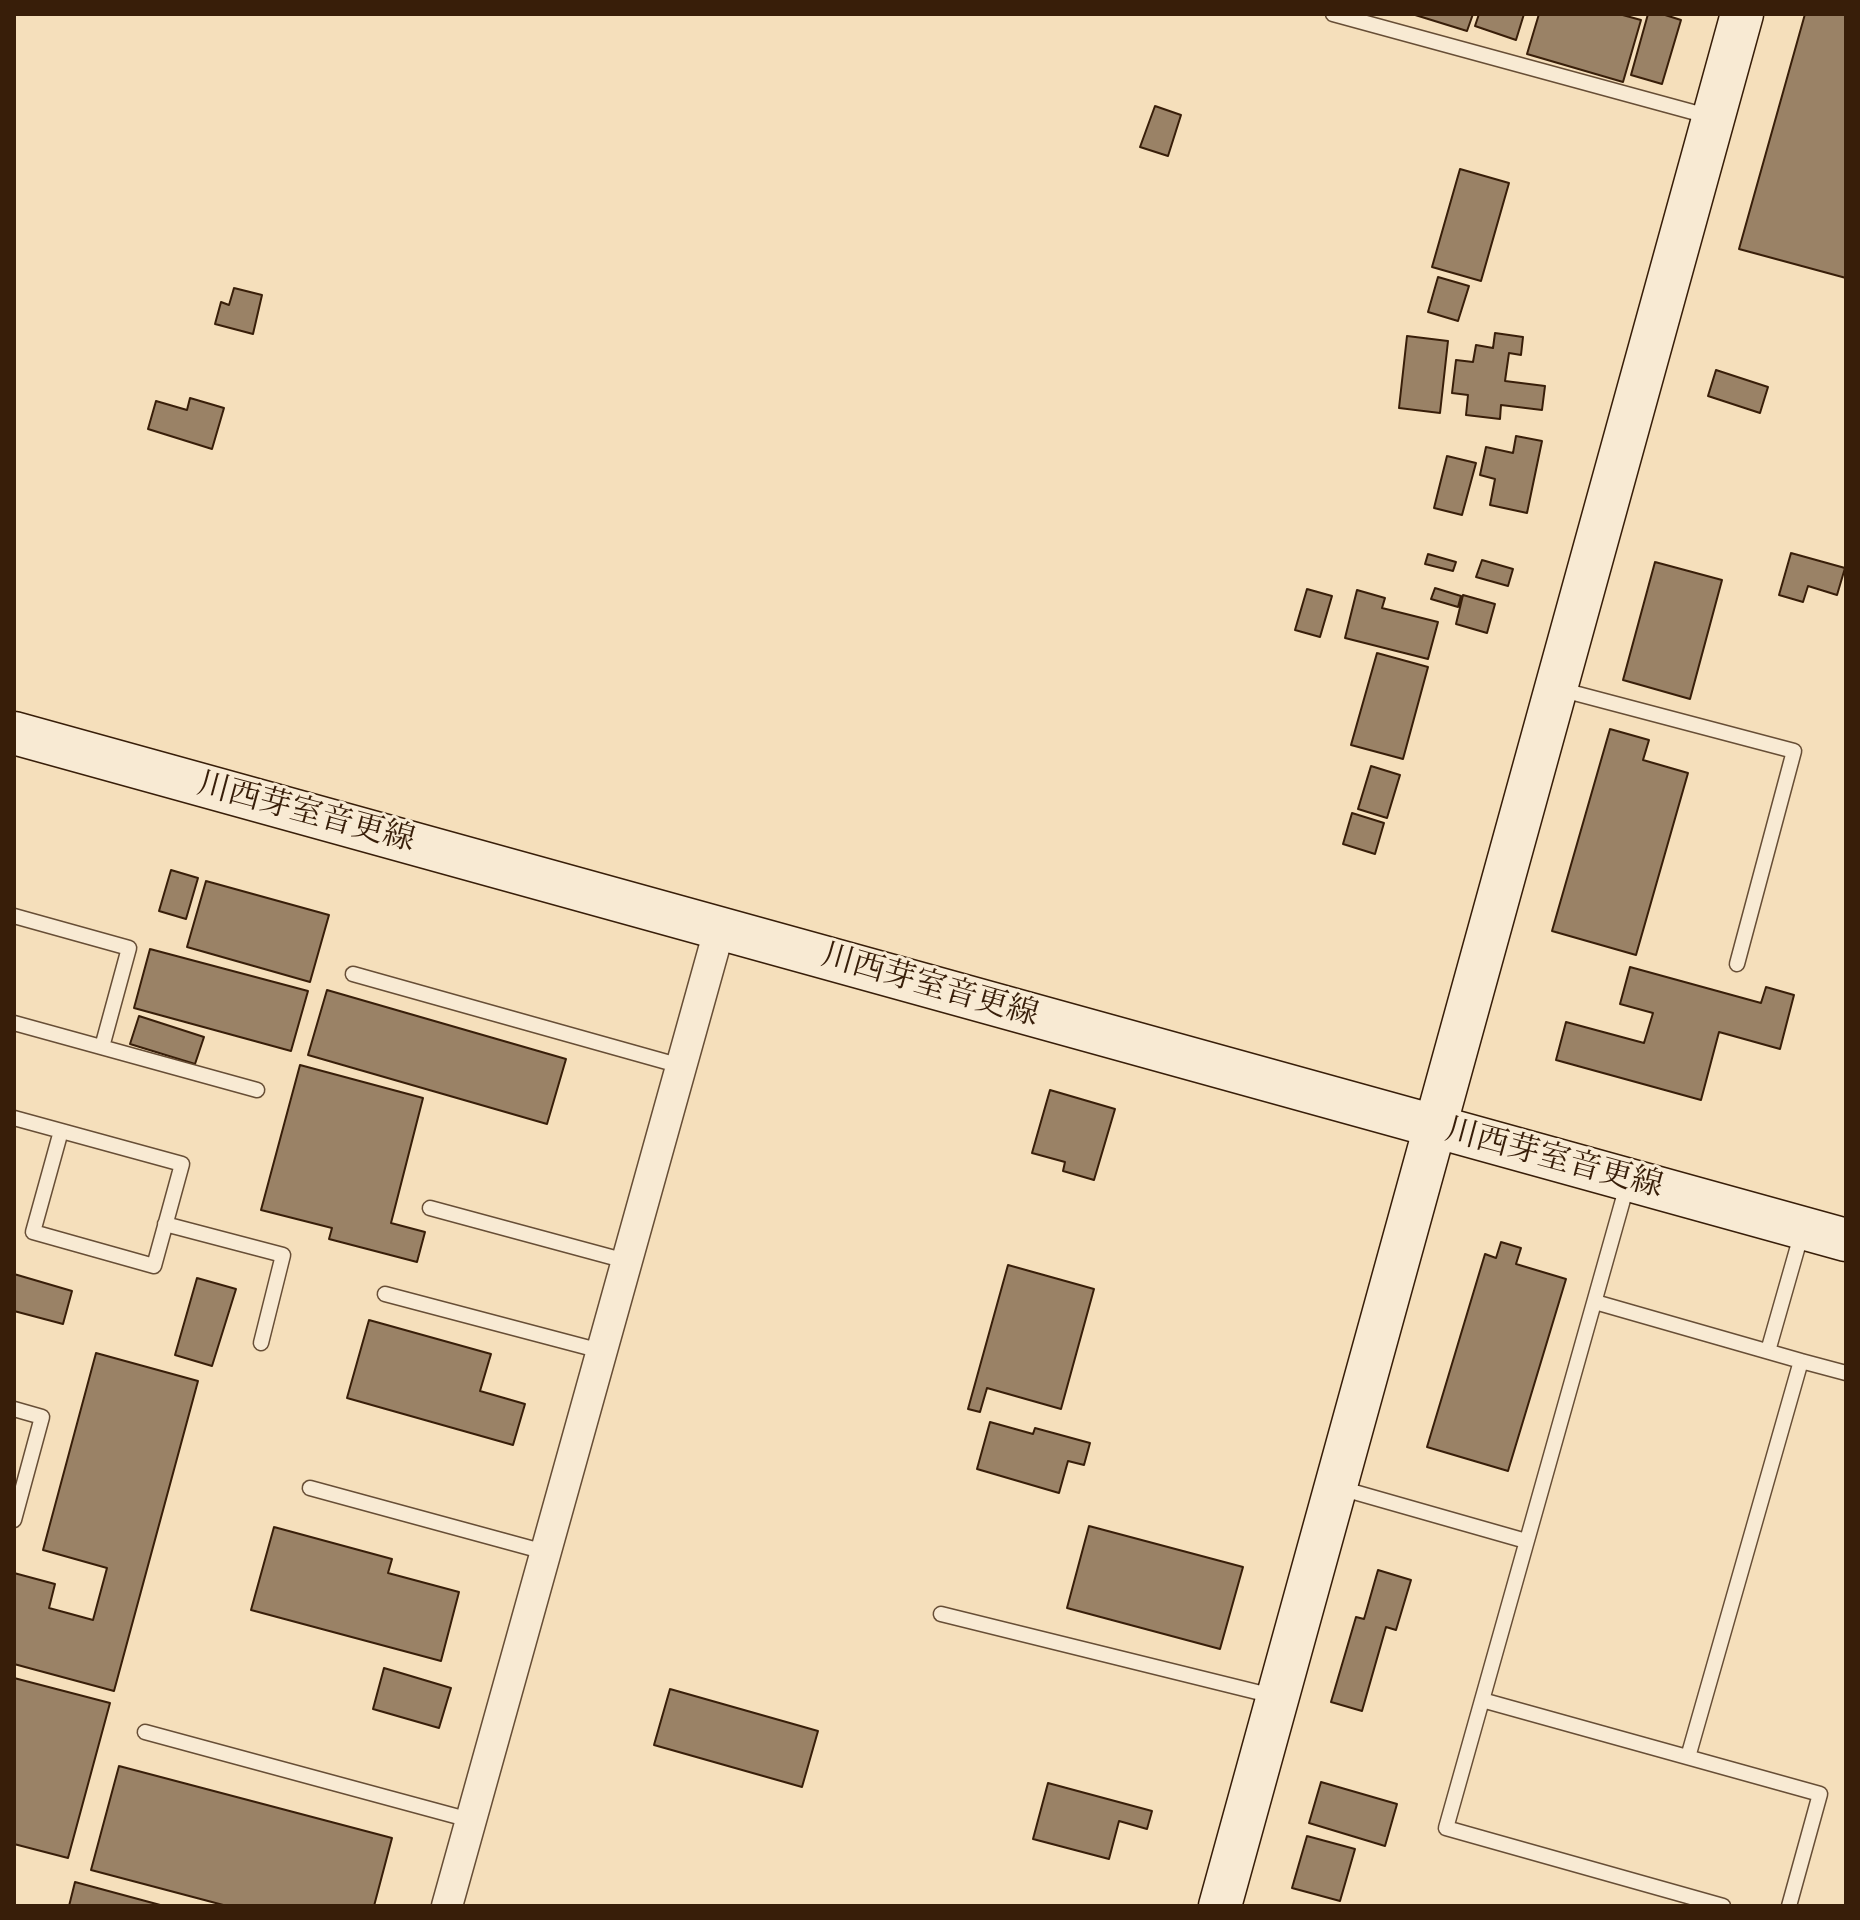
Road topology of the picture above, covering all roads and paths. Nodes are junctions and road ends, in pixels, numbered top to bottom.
1 (1333, 14) edge
2 (1737, 17) edge
3 (1714, 118) junction
4 (1556, 688) junction
5 (14, 733) edge
6 (14, 916) edge
7 (720, 927) junction
8 (1737, 964) dead end
9 (353, 974) dead end
10 (14, 1023) edge
11 (102, 1047) junction
12 (681, 1066) junction
13 (257, 1090) dead end
14 (14, 1118) edge
15 (1435, 1126) junction
16 (61, 1131) junction
17 (1629, 1180) junction
18 (430, 1208) dead end
19 (165, 1224) junction
20 (1803, 1228) junction
21 (1846, 1240) edge
22 (626, 1261) junction
23 (385, 1294) dead end
24 (1595, 1302) junction
25 (261, 1343) dead end
26 (601, 1351) junction
27 (1768, 1351) junction
28 (1801, 1361) junction
29 (1846, 1373) edge
30 (14, 1409) edge
31 (1335, 1487) junction
32 (310, 1488) dead end
33 (14, 1520) edge
34 (1526, 1541) junction
35 (545, 1552) junction
36 (941, 1614) dead end
37 (1278, 1697) junction
38 (1482, 1700) junction
39 (145, 1732) dead end
40 (1688, 1757) junction
41 (470, 1820) junction
42 (447, 1906) edge
43 (1220, 1906) edge
44 (1723, 1906) edge
45 (1789, 1906) edge

1 - 3 lane
2 - 3 street
3 - 4 street
4 - 8 lane
4 - 15 street
5 - 7 street, 川西芽室音更線
6 - 11 lane
7 - 12 street
7 - 15 street, 川西芽室音更線
9 - 12 lane
10 - 11 lane
11 - 13 lane
12 - 22 street
14 - 16 lane
15 - 17 street, 川西芽室音更線
15 - 31 street
16 - 19 lane
16 - 19 lane
17 - 20 street, 川西芽室音更線
17 - 24 lane
18 - 22 lane
19 - 25 lane
20 - 21 street, 川西芽室音更線
20 - 27 lane
22 - 26 street
23 - 26 lane
24 - 27 lane
24 - 34 lane
26 - 35 street
27 - 28 lane
28 - 29 lane
28 - 40 lane
30 - 33 lane
31 - 34 lane
31 - 37 street
32 - 35 lane
34 - 38 lane
35 - 41 street
36 - 37 lane
37 - 43 street
38 - 40 lane
38 - 44 lane
39 - 41 lane
40 - 45 lane
41 - 42 street

